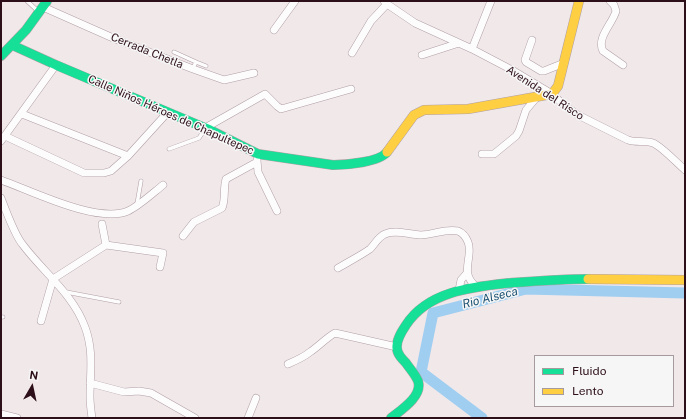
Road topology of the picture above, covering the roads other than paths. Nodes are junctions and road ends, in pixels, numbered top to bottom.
1 (27, 1) edge
2 (294, 1) edge
3 (491, 1) edge
4 (579, 1) edge
5 (610, 1) edge
6 (385, 3) edge
7 (43, 7) edge
8 (274, 30) dead end
9 (532, 40) dead end
10 (459, 43) junction
11 (12, 45) junction
12 (472, 49) junction
13 (174, 52) dead end
14 (352, 53) dead end
15 (422, 55) dead end
16 (1, 56) edge
17 (196, 62) junction
18 (564, 63) junction
19 (56, 65) junction
20 (623, 65) dead end
21 (206, 66) dead end
22 (192, 69) junction
23 (254, 73) dead end
24 (351, 89) dead end
25 (552, 94) junction
26 (537, 97) junction
27 (168, 112) junction
28 (22, 114) junction
29 (206, 128) junction
30 (3, 138) edge
31 (169, 149) dead end
32 (482, 154) dead end
33 (128, 156) junction
34 (258, 158) junction
35 (685, 170) edge
36 (1, 180) edge
37 (141, 181) dead end
38 (163, 185) dead end
39 (1, 198) edge
40 (137, 204) junction
41 (277, 211) dead end
42 (102, 224) dead end
43 (183, 236) dead end
44 (106, 245) junction
45 (160, 267) dead end
46 (338, 268) dead end
47 (468, 273) junction
48 (53, 279) junction
49 (685, 280) edge
50 (477, 287) junction
51 (459, 290) junction
52 (65, 292) junction
53 (119, 302) dead end
54 (41, 321) dead end
55 (397, 348) junction
56 (288, 364) dead end
57 (90, 383) junction
58 (256, 398) dead end
59 (1, 414) edge
60 (17, 418) edge
61 (92, 418) edge
62 (195, 418) edge
63 (248, 418) edge
64 (391, 418) edge

1 - 7 lane
2 - 8 street
3 - 12 street
4 - 18 street
5 - 20 street
6 - 10 street, Avenida del Risco
6 - 14 street
7 - 11 street
7 - 22 street, Cerrada Chetla
9 - 18 street
10 - 12 street, Avenida del Risco
10 - 15 street
11 - 16 street
11 - 19 street, Calle Niños Héroes de Chapultepec
12 - 25 street, Avenida del Risco
13 - 17 lane
17 - 21 lane
17 - 22 lane
18 - 25 street
19 - 27 street, Calle Niños Héroes de Chapultepec
19 - 28 street
22 - 23 street, Cerrada Chetla
24 - 29 street
25 - 26 street, Calle Niños Héroes de Chapultepec
25 - 35 street, Avenida del Risco
26 - 32 street
26 - 34 street, Calle Niños Héroes de Chapultepec
27 - 29 street, Calle Niños Héroes de Chapultepec
27 - 33 street
28 - 30 street
28 - 33 street
29 - 31 lane
29 - 34 street, Calle Niños Héroes de Chapultepec
30 - 33 street
34 - 41 street
34 - 43 street
36 - 40 street
37 - 40 lane
38 - 40 street
39 - 48 street
42 - 44 street
44 - 45 street
44 - 48 street
46 - 47 street
47 - 50 street
47 - 51 street
48 - 52 street
48 - 54 street
49 - 50 street
50 - 51 street
51 - 55 street
52 - 53 lane
52 - 57 street
55 - 56 street
55 - 64 street
57 - 61 street
57 - 62 street
58 - 63 street
59 - 60 street

